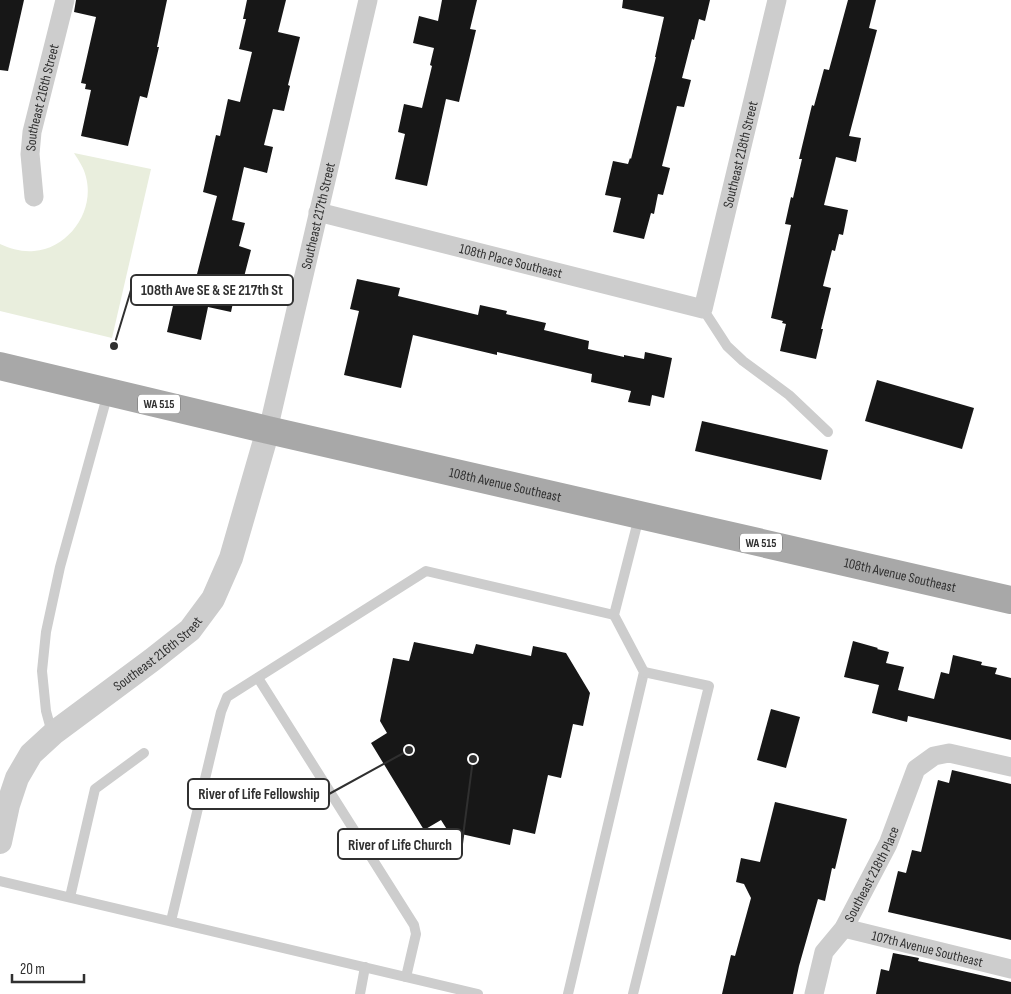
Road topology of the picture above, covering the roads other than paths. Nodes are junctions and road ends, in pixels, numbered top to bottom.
1 (65, 0) edge
2 (368, 0) edge
3 (777, 0) edge
4 (34, 197) dead end
5 (318, 212) junction
6 (703, 309) junction
7 (0, 366) edge
8 (109, 392) junction
9 (268, 430) junction
10 (828, 432) dead end
11 (639, 515) junction
12 (1011, 600) edge
13 (614, 615) junction
14 (644, 672) junction
15 (258, 678) junction
16 (52, 733) junction
17 (144, 753) dead end
18 (1011, 767) edge
19 (0, 839) edge
20 (0, 881) edge
21 (70, 897) junction
22 (170, 921) junction
23 (844, 928) junction
24 (365, 967) junction
25 (1011, 968) edge
26 (406, 977) junction
27 (360, 994) edge
28 (478, 994) edge
29 (568, 994) edge
30 (633, 994) edge
31 (814, 994) edge

1 - 4 street, Southeast 216th Street
2 - 5 street, Southeast 217th Street
3 - 6 street, Southeast 218th Street
5 - 6 street, 108th Place Southeast
5 - 9 street, Southeast 217th Street
6 - 10 lane
7 - 8 main road, 108th Avenue Southeast / WA 515
8 - 9 main road, 108th Avenue Southeast / WA 515
8 - 16 lane
9 - 11 main road, 108th Avenue Southeast / WA 515
9 - 16 street, Southeast 216th Street
11 - 12 main road, 108th Avenue Southeast / WA 515
11 - 13 lane
13 - 14 lane
13 - 15 lane
14 - 29 lane
14 - 30 lane
15 - 22 lane
15 - 26 lane
16 - 19 street, Southeast 216th Street
17 - 21 lane
18 - 23 street, Southeast 218th Place
20 - 21 lane
21 - 22 lane
22 - 24 lane
23 - 25 street, 107th Avenue Southeast
23 - 31 street, Southeast 218th Place
24 - 26 lane
24 - 27 lane
26 - 28 lane

